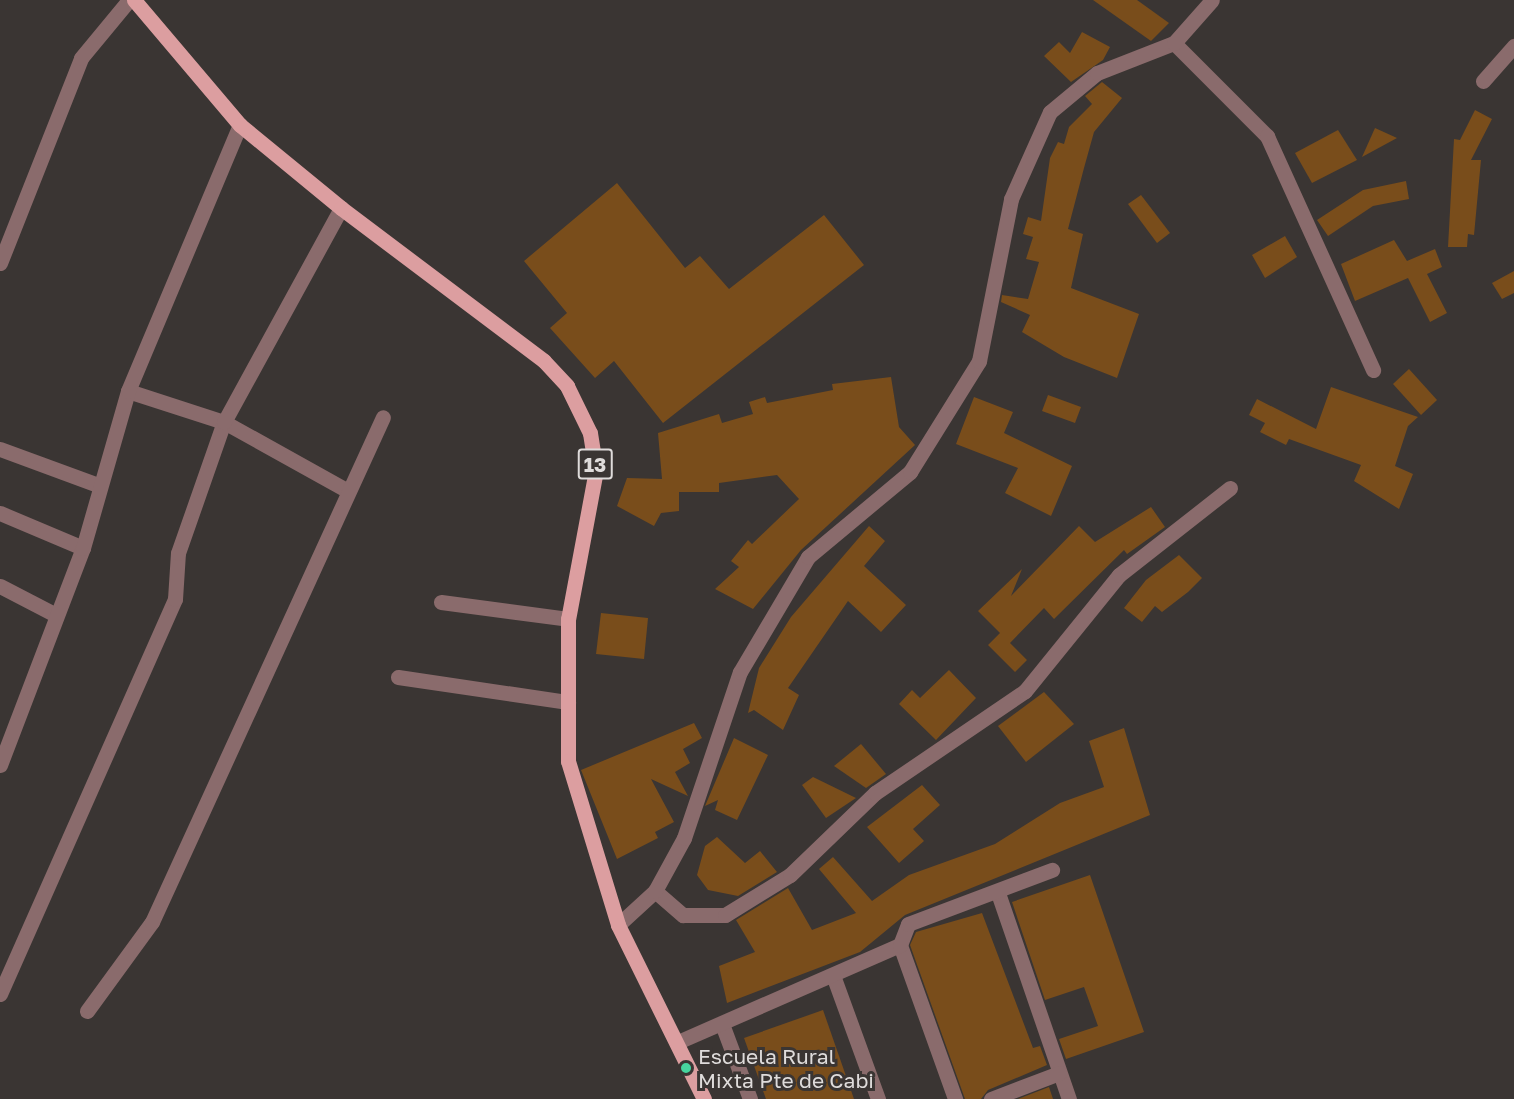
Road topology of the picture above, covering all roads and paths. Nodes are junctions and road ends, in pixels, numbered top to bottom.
1 (132, 0) edge
2 (1212, 0) edge
3 (1174, 43) junction
4 (1514, 46) edge
5 (1483, 81) dead end
6 (240, 124) junction
7 (341, 208) junction
8 (0, 263) edge
9 (1373, 370) dead end
10 (128, 391) junction
11 (383, 417) dead end
12 (224, 422) junction
13 (0, 449) edge
14 (98, 485) junction
15 (1230, 488) dead end
16 (348, 491) junction
17 (0, 513) edge
18 (83, 548) junction
19 (0, 586) edge
20 (441, 602) dead end
21 (56, 615) junction
22 (568, 619) junction
23 (398, 677) dead end
24 (568, 702) junction
25 (0, 765) edge
26 (1052, 870) dead end
27 (655, 891) junction
28 (998, 893) junction
29 (618, 926) junction
30 (900, 945) junction
31 (834, 978) junction
32 (0, 994) edge
33 (87, 1011) dead end
34 (722, 1024) junction
35 (680, 1041) junction
36 (1059, 1073) junction
37 (704, 1099) edge
38 (750, 1099) edge
39 (878, 1099) edge
40 (955, 1099) edge
41 (991, 1099) edge
42 (1069, 1099) edge

1 - 6 main road, 13
1 - 8 street
2 - 3 street
3 - 9 street
3 - 27 street
4 - 5 street
6 - 7 main road, 13
6 - 10 street
7 - 12 street
7 - 22 main road, 13
10 - 12 street
10 - 14 street
11 - 16 street
12 - 16 street
12 - 32 street
13 - 14 street
14 - 18 street
15 - 27 street
16 - 33 street
17 - 18 street
18 - 21 street
19 - 21 street
20 - 22 street
21 - 25 street
22 - 24 main road, 13
23 - 24 street
24 - 29 main road, 13
26 - 28 street
27 - 29 street
28 - 30 street
28 - 36 street
29 - 35 main road, 13
30 - 31 street
30 - 40 street
31 - 34 street
31 - 39 street
34 - 35 street
34 - 38 street
35 - 37 main road, 13
36 - 41 street
36 - 42 street

